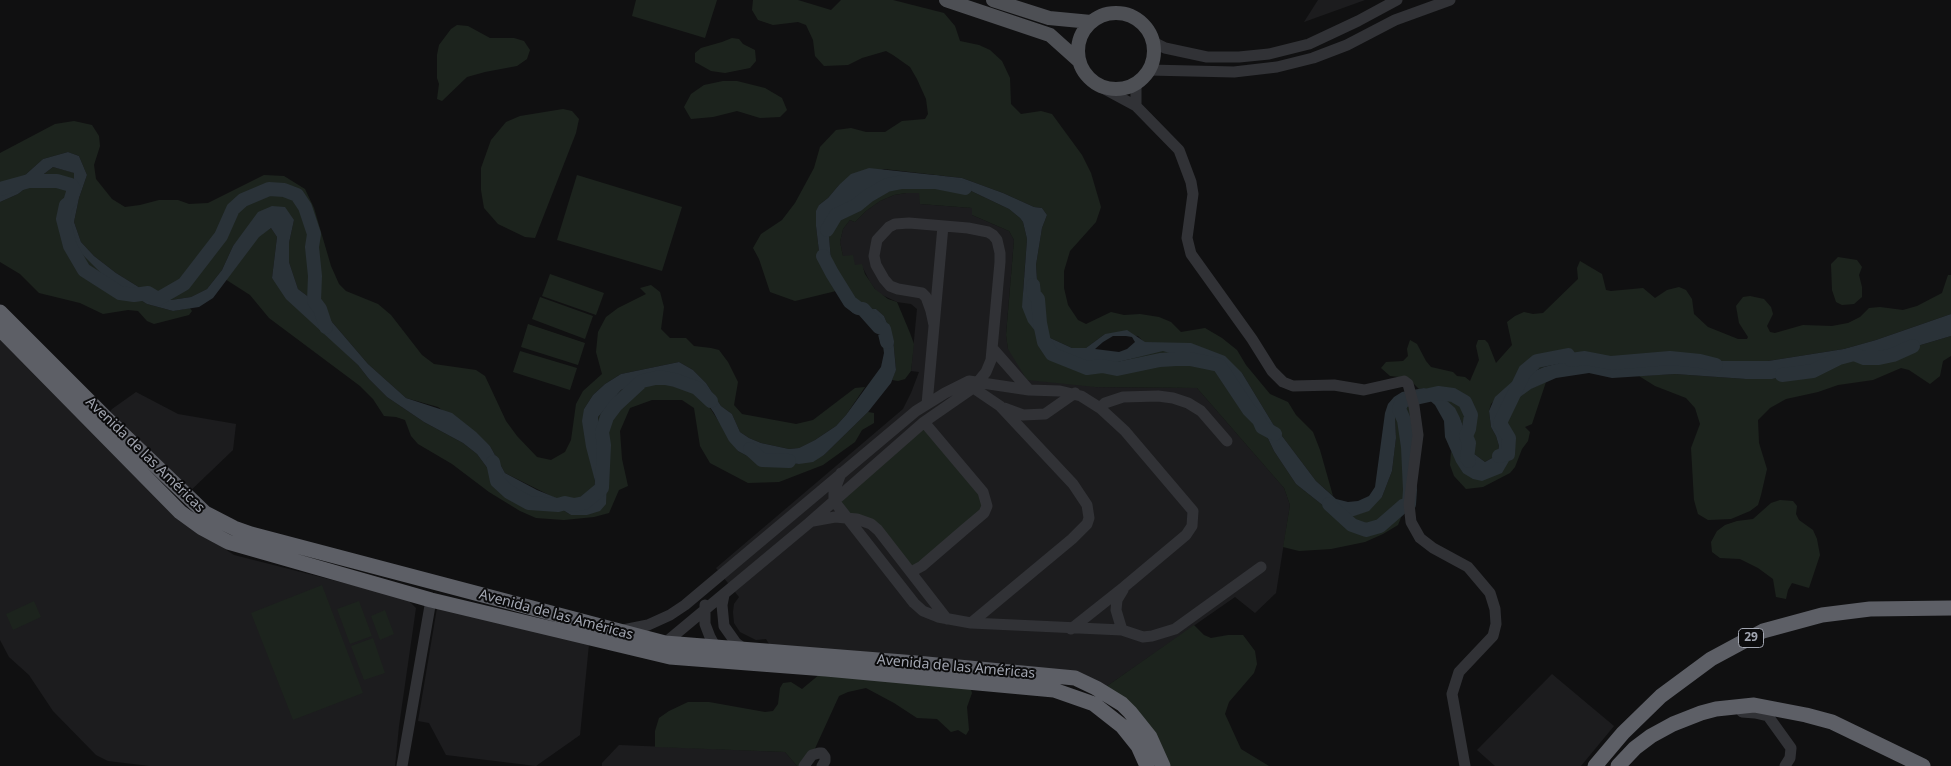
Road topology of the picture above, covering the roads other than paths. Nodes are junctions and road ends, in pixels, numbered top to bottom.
1 (946, 0) edge
2 (993, 0) edge
3 (1397, 0) edge
4 (1450, 0) edge
5 (1091, 22) junction
6 (1153, 42) junction
7 (1079, 61) junction
8 (1150, 70) junction
9 (1136, 84) junction
10 (1099, 86) junction
11 (1136, 106) junction
12 (942, 226) junction
13 (2, 318) edge
14 (934, 324) junction
15 (992, 349) junction
16 (972, 384) junction
17 (1028, 390) junction
18 (1075, 393) junction
19 (928, 404) junction
20 (1000, 406) junction
21 (1100, 408) junction
22 (903, 422) junction
23 (924, 422) junction
24 (1227, 441) dead end
25 (842, 472) junction
26 (834, 501) junction
27 (853, 518) junction
28 (809, 523) junction
29 (781, 524) junction
30 (792, 537) junction
31 (739, 560) junction
32 (1261, 567) dead end
33 (911, 572) junction
34 (750, 573) junction
35 (709, 587) junction
36 (1124, 587) junction
37 (724, 595) junction
38 (431, 600) junction
39 (1951, 608) edge
40 (704, 611) junction
41 (947, 619) junction
42 (971, 623) junction
43 (1071, 629) junction
44 (1122, 630) junction
45 (617, 631) junction
46 (665, 643) junction
47 (716, 648) junction
48 (651, 654) junction
49 (740, 655) junction
50 (1716, 708) junction
51 (402, 766) edge
52 (804, 766) edge
53 (822, 766) edge
54 (1147, 766) edge
55 (1163, 766) edge
56 (1465, 766) edge
57 (1595, 766) edge
58 (1618, 766) edge
59 (1785, 766) edge
60 (1923, 766) edge

1 - 7 main road
2 - 5 main road
3 - 6 street
4 - 8 street
5 - 6 main road
5 - 7 main road
6 - 8 main road
7 - 10 main road
8 - 9 main road
9 - 10 main road
9 - 11 street
10 - 11 street
11 - 56 street
12 - 14 street
12 - 14 street
12 - 15 street
13 - 38 highway, Avenida de las Américas
13 - 45 highway, Avenida de las Américas
14 - 19 street
15 - 16 street
15 - 17 street
16 - 17 street
16 - 19 street
16 - 20 street
16 - 23 street
17 - 18 street
18 - 20 street
18 - 21 street
19 - 22 street
20 - 42 street
21 - 24 street
21 - 36 street
22 - 23 street
22 - 25 street
23 - 26 street
23 - 33 street
25 - 26 street
25 - 29 street
26 - 27 street
26 - 28 street
27 - 28 street
27 - 33 street
27 - 41 street
28 - 30 street
29 - 30 street
29 - 31 street
30 - 34 street
31 - 34 street
31 - 35 street
32 - 44 street
33 - 41 street
34 - 37 street
35 - 40 street
35 - 45 street
36 - 43 street
36 - 44 street
37 - 40 street
37 - 49 street
38 - 48 highway, Avenida de las Américas
38 - 51 street
39 - 57 highway, 29
40 - 46 street
40 - 47 street
41 - 42 street
42 - 43 street
43 - 44 street
45 - 46 highway, Avenida de las Américas
46 - 47 highway, Avenida de las Américas
46 - 48 highway
47 - 49 highway
48 - 49 highway, Avenida de las Américas
49 - 54 highway, Avenida de las Américas
49 - 55 highway, Avenida de las Américas
50 - 58 highway
50 - 59 street
50 - 60 highway
52 - 53 street

